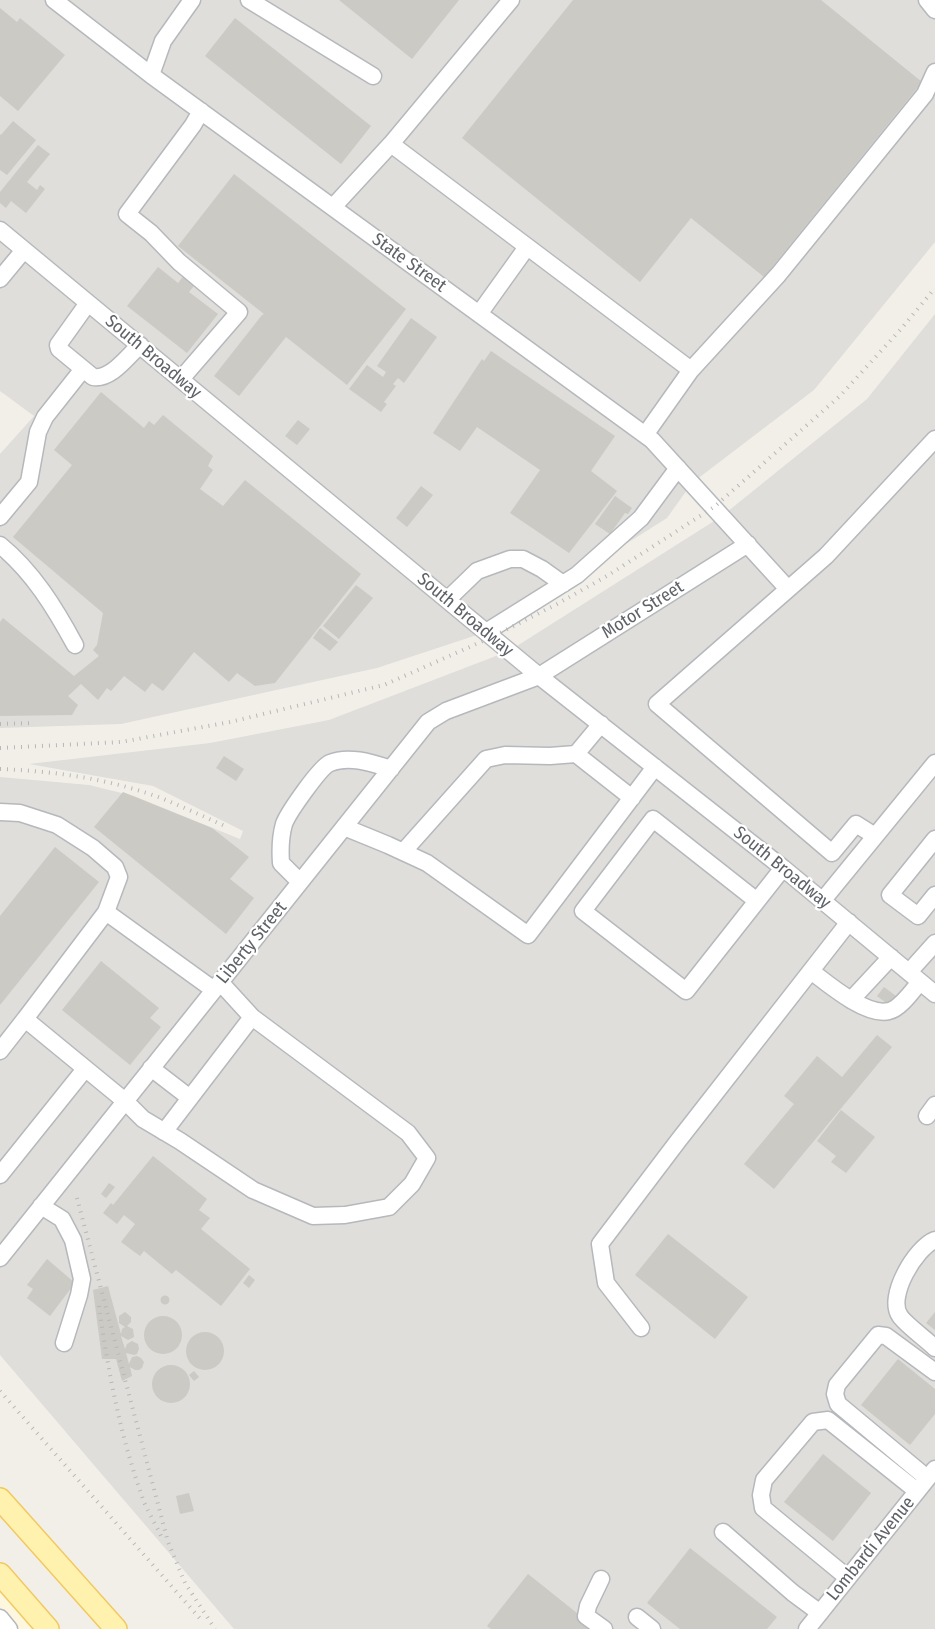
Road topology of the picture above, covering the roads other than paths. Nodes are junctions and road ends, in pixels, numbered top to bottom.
1 (54, 0) edge
2 (192, 0) edge
3 (249, 0) edge
4 (511, 0) edge
5 (927, 0) edge
6 (935, 10) edge
7 (935, 72) edge
8 (150, 75) junction
9 (373, 76) dead end
10 (201, 111) junction
11 (391, 144) junction
12 (333, 207) junction
13 (0, 230) edge
14 (527, 247) junction
15 (24, 250) junction
16 (0, 279) edge
17 (88, 303) junction
18 (478, 314) junction
19 (140, 346) junction
20 (83, 369) junction
21 (691, 370) junction
22 (180, 379) junction
23 (645, 435) junction
24 (935, 439) edge
25 (678, 468) junction
26 (0, 517) edge
27 (748, 544) junction
28 (4, 547) edge
29 (563, 584) junction
30 (788, 589) junction
31 (447, 600) junction
32 (486, 632) junction
33 (75, 646) dead end
34 (539, 676) junction
35 (601, 724) junction
36 (576, 754) junction
37 (935, 763) edge
38 (655, 767) junction
39 (391, 769) junction
40 (632, 798) junction
41 (0, 812) edge
42 (344, 827) junction
43 (875, 836) junction
44 (935, 839) edge
45 (404, 852) junction
46 (784, 868) junction
47 (300, 882) junction
48 (935, 895) edge
49 (823, 900) junction
50 (757, 901) junction
51 (106, 912) junction
52 (849, 922) junction
53 (935, 943) edge
54 (890, 957) junction
55 (811, 972) junction
56 (915, 977) junction
57 (217, 986) junction
58 (935, 994) edge
59 (851, 1000) junction
60 (252, 1016) junction
61 (25, 1019) junction
62 (0, 1051) edge
63 (151, 1068) junction
64 (85, 1069) junction
65 (190, 1098) junction
66 (125, 1101) junction
67 (164, 1132) junction
68 (0, 1175) edge
69 (41, 1206) junction
70 (6, 1239) edge
71 (935, 1240) edge
72 (0, 1258) edge
73 (641, 1328) dead end
74 (64, 1343) dead end
75 (935, 1348) edge
76 (935, 1372) edge
77 (926, 1479) edge
78 (0, 1499) edge
79 (723, 1532) dead end
80 (0, 1574) edge
81 (848, 1578) junction
82 (601, 1579) dead end
83 (820, 1613) junction
84 (637, 1617) dead end
85 (0, 1618) edge
86 (9, 1629) edge
87 (48, 1629) edge
88 (116, 1629) edge
89 (604, 1629) edge
90 (652, 1629) edge
91 (807, 1629) edge

1 - 8 street, State Street
2 - 8 street
3 - 9 street
4 - 11 street
5 - 6 street
7 - 21 street
8 - 10 street, State Street
10 - 12 street, State Street
10 - 22 street
11 - 12 street
11 - 14 street
12 - 18 street, State Street
13 - 15 street, South Broadway
14 - 18 street
14 - 21 street
15 - 16 street
15 - 17 street, South Broadway
17 - 19 street, South Broadway
17 - 20 street
18 - 23 street, State Street
19 - 20 street
19 - 22 street, South Broadway
20 - 26 street
21 - 23 street
22 - 31 street, South Broadway
23 - 25 street, State Street
24 - 30 street
25 - 27 street, State Street
25 - 29 street
27 - 30 street, State Street
27 - 34 street, Motor Street
28 - 33 street
29 - 31 street
29 - 32 street
30 - 43 street
31 - 32 street, South Broadway
32 - 34 street, South Broadway
34 - 35 street, South Broadway
34 - 39 street, Liberty Street
35 - 36 street
35 - 38 street, South Broadway
36 - 40 street
36 - 45 street
37 - 43 street
38 - 40 street
38 - 46 street, South Broadway
39 - 42 street, Liberty Street
39 - 47 street
40 - 45 street
41 - 51 street
42 - 45 street
42 - 47 street, Liberty Street
43 - 49 street
44 - 48 street
46 - 49 street, South Broadway
46 - 50 street
47 - 57 street, Liberty Street
49 - 52 street, South Broadway
50 - 50 street
51 - 57 street
51 - 61 street
52 - 54 street, South Broadway
52 - 55 street
53 - 56 street
54 - 56 street, South Broadway
54 - 59 street
55 - 59 street
55 - 73 street
56 - 58 street, South Broadway
56 - 59 street
57 - 60 street
57 - 63 street, Liberty Street
60 - 65 street
60 - 67 street
61 - 62 street
61 - 64 street
63 - 65 street
63 - 66 street, Liberty Street
64 - 66 street
64 - 68 street
65 - 67 street
66 - 67 street
66 - 69 street, Liberty Street
69 - 70 street, Liberty Street
69 - 74 street
70 - 72 street, Liberty Street
71 - 75 street
76 - 77 street
77 - 81 street, Lombardi Avenue
77 - 81 street
78 - 88 main road
79 - 83 street
80 - 87 main road
81 - 83 street, Lombardi Avenue
82 - 89 street
83 - 91 street, Lombardi Avenue
84 - 90 street
85 - 86 street

